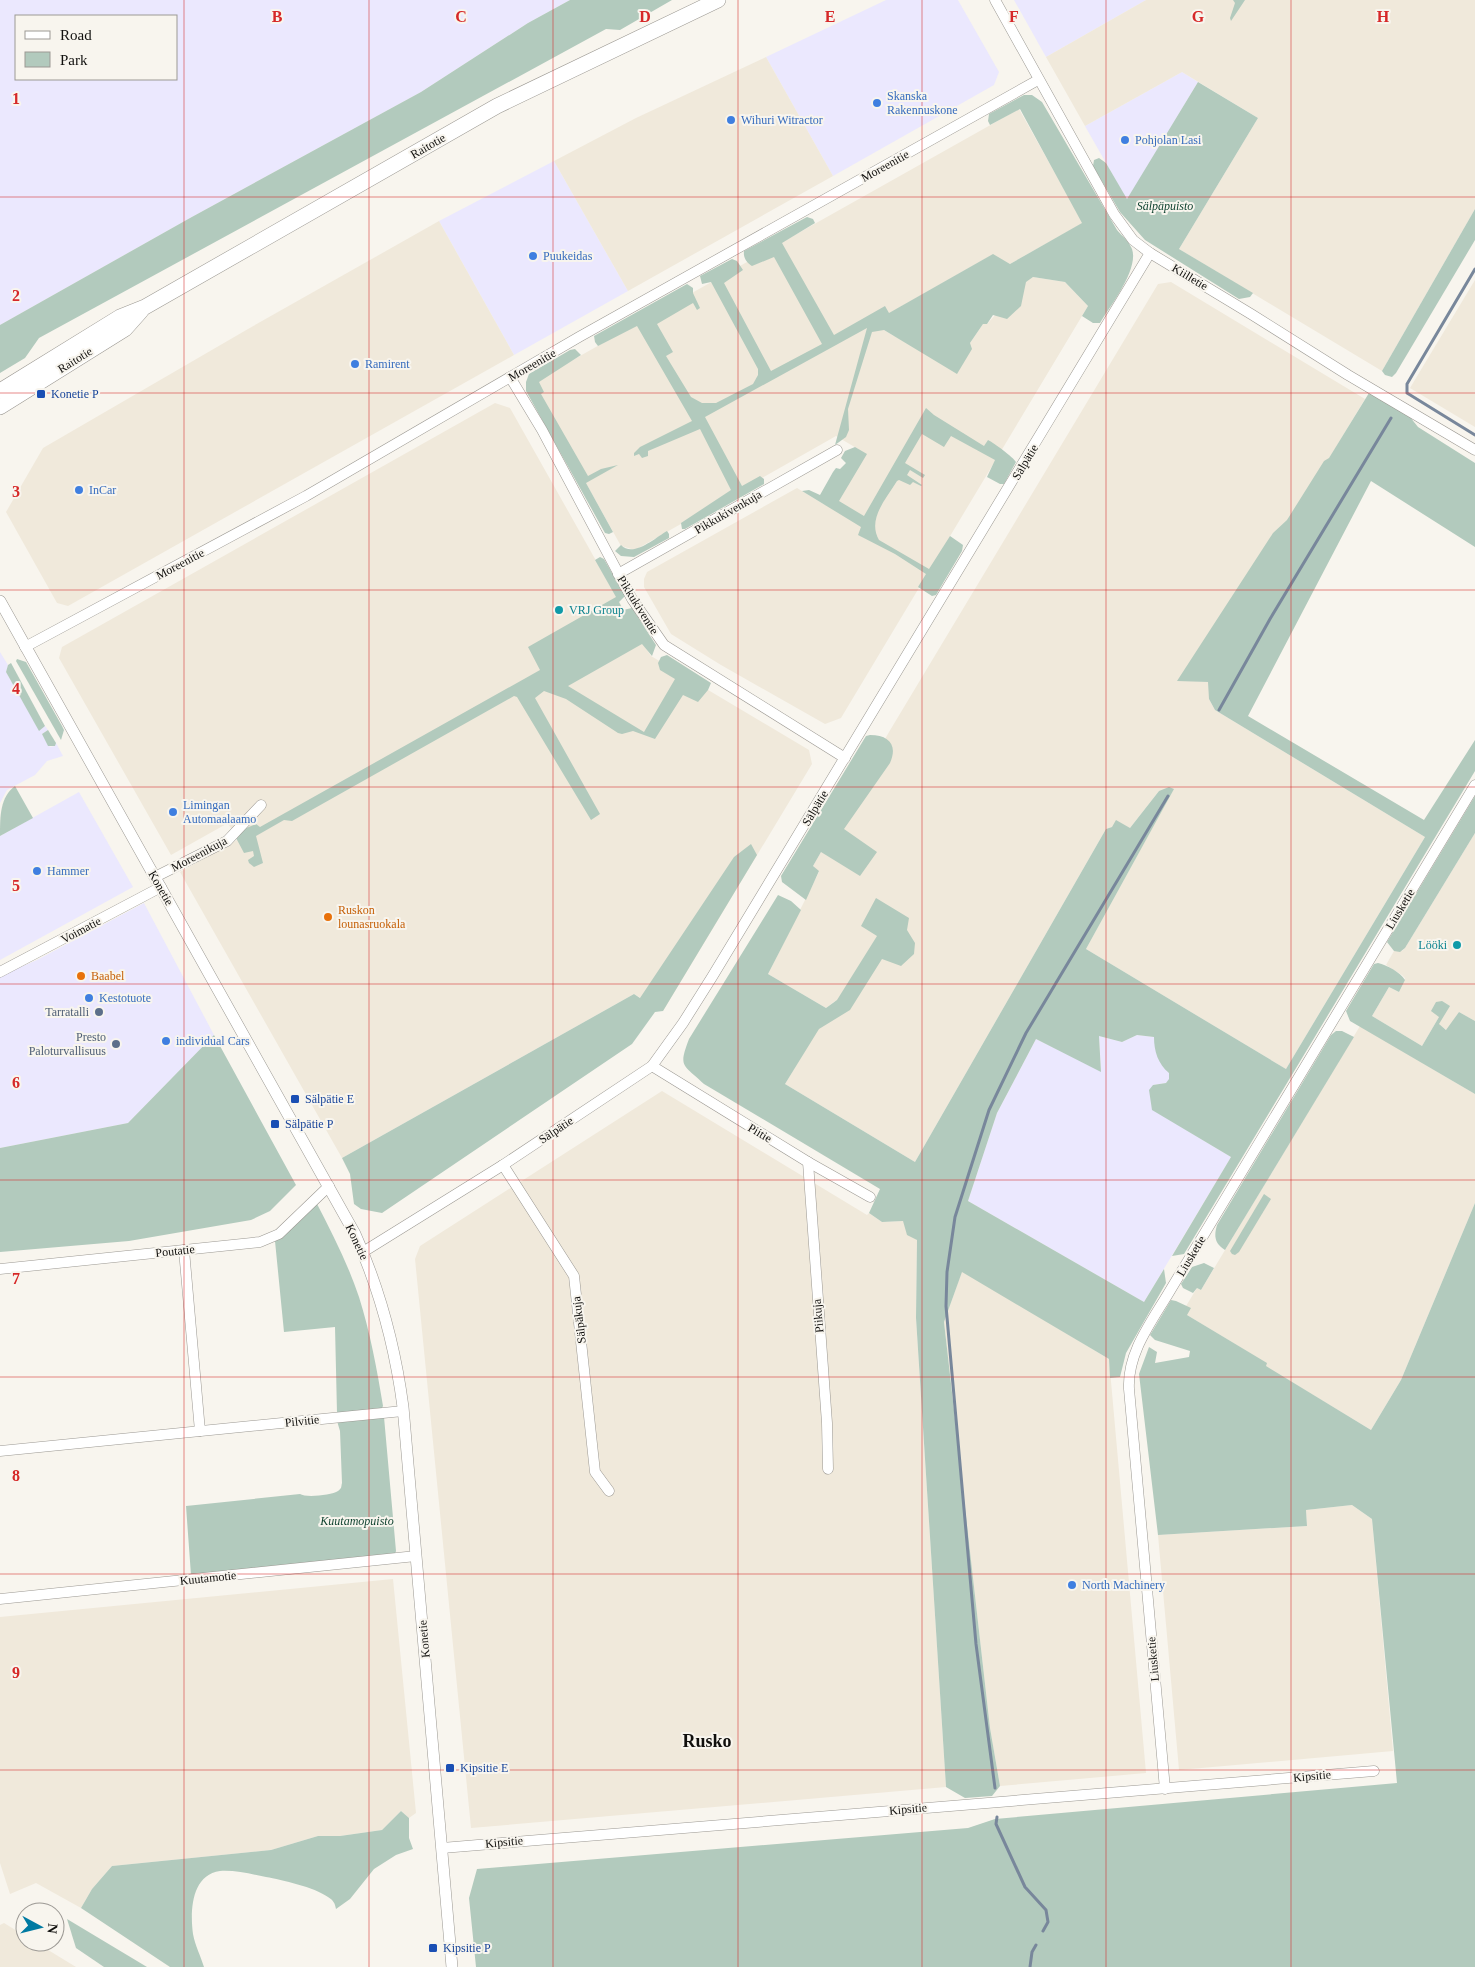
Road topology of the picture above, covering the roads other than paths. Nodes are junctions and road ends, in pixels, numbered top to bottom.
1 (718, 0) edge
2 (996, 3) edge
3 (1038, 80) junction
4 (1150, 253) junction
5 (146, 306) junction
6 (510, 377) junction
7 (0, 391) edge
8 (0, 407) edge
9 (837, 450) dead end
10 (1475, 450) edge
11 (618, 574) junction
12 (0, 601) edge
13 (25, 647) junction
14 (845, 758) junction
15 (1475, 785) edge
16 (261, 805) dead end
17 (158, 882) junction
18 (0, 972) edge
19 (652, 1066) junction
20 (808, 1162) junction
21 (503, 1165) junction
22 (328, 1186) junction
23 (870, 1198) dead end
24 (184, 1250) junction
25 (363, 1252) junction
26 (0, 1269) edge
27 (403, 1411) junction
28 (200, 1431) junction
29 (0, 1452) edge
30 (828, 1469) dead end
31 (609, 1491) dead end
32 (416, 1556) junction
33 (0, 1599) edge
34 (1374, 1771) dead end
35 (1164, 1789) junction
36 (442, 1848) junction
37 (452, 1967) edge

1 - 5 main road, Raitotie
2 - 3 street, Kiilletie
3 - 4 street, Kiilletie
3 - 6 street, Moreenitie
4 - 10 street, Kiilletie
4 - 14 street, Sälpätie
5 - 7 main road, Raitotie
5 - 8 main road, Raitotie
6 - 11 street, Pikkukiventie
6 - 13 street, Moreenitie
9 - 11 street, Pikkukivenkuja
11 - 14 street, Pikkukiventie
12 - 13 street, Konetie
13 - 17 street, Konetie
14 - 19 street, Sälpätie
15 - 35 street, Liusketie
16 - 17 street, Moreenikuja
17 - 18 street, Voimatie
17 - 22 street, Konetie
19 - 20 street, Piitie
19 - 21 street, Sälpätie
20 - 23 street, Piitie
20 - 30 street, Piikuja
21 - 25 street, Sälpätie
21 - 31 street, Sälpäkuja
22 - 24 street, Poutatie
22 - 25 street, Konetie
24 - 26 street, Poutatie
24 - 28 street
25 - 27 street, Konetie
27 - 28 street, Pilvitie
27 - 32 street, Konetie
28 - 29 street, Pilvitie
32 - 33 street, Kuutamotie
32 - 36 street, Konetie
34 - 35 street, Kipsitie
35 - 36 street, Kipsitie
36 - 37 street, Konetie

